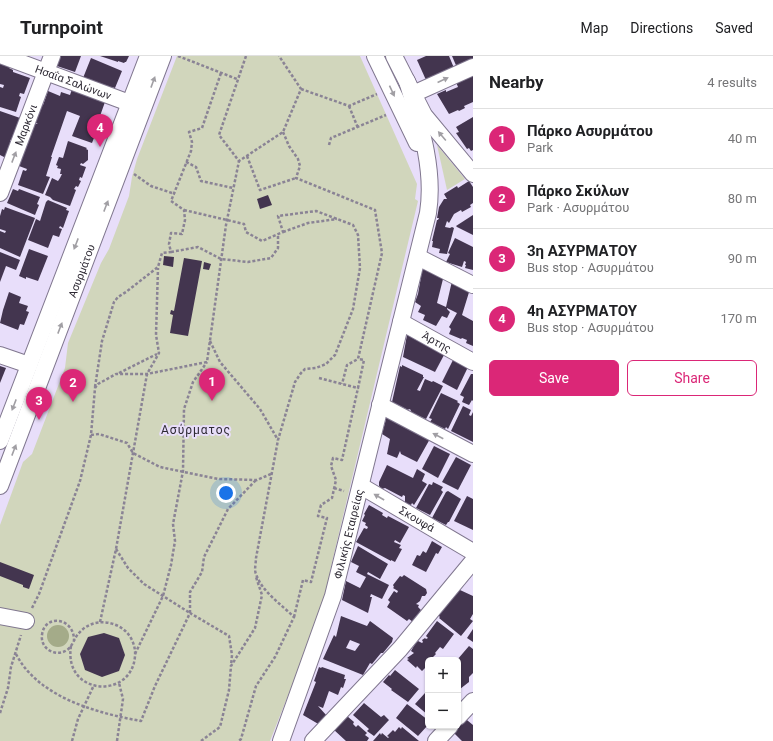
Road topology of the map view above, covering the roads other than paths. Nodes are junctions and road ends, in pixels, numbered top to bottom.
1 (3, 56) edge
2 (52, 56) edge
3 (148, 56) edge
4 (163, 56) edge
5 (375, 56) edge
6 (401, 58) edge
7 (473, 67) edge
8 (46, 72) junction
9 (410, 88) junction
10 (137, 106) junction
11 (427, 164) junction
12 (471, 168) edge
13 (0, 194) edge
14 (418, 256) junction
15 (473, 285) edge
16 (400, 322) junction
17 (0, 355) edge
18 (473, 362) edge
19 (29, 365) junction
20 (380, 405) junction
21 (0, 441) edge
22 (473, 454) edge
23 (0, 486) edge
24 (355, 489) junction
25 (472, 552) edge
26 (0, 616) edge
27 (26, 622) road end
28 (473, 701) edge
29 (461, 714) edge
30 (447, 729) edge
31 (281, 741) edge
32 (313, 741) edge
33 (436, 741) edge

1 - 8 street, Ησαΐα Σαλώνων
2 - 8 street, Μαρκόνι
3 - 10 street, Ασυρμάτου
10 -> 4 street, Ασυρμάτου
5 -> 11 street
6 - 9 street
9 -> 7 street
8 - 10 street, Ησαΐα Σαλώνων
13 -> 8 street, Μαρκόνι
9 - 11 street, Φιλικής Εταιρείας
12 -> 9 street
10 -> 19 street, Ασυρμάτου
23 -> 10 street, Ασυρμάτου
11 - 14 street, Φιλικής Εταιρείας
14 - 15 street
14 - 16 street, Φιλικής Εταιρείας
16 - 18 street, Άρτης
16 - 20 street, Φιλικής Εταιρείας
17 - 19 street
19 -> 21 street, Ασυρμάτου
22 -> 20 street
20 - 24 street, Φιλικής Εταιρείας
25 -> 24 street, Σκουφά
24 - 31 street, Φιλικής Εταιρείας
25 - 32 street
26 - 27 street
28 - 29 street
30 - 33 street

